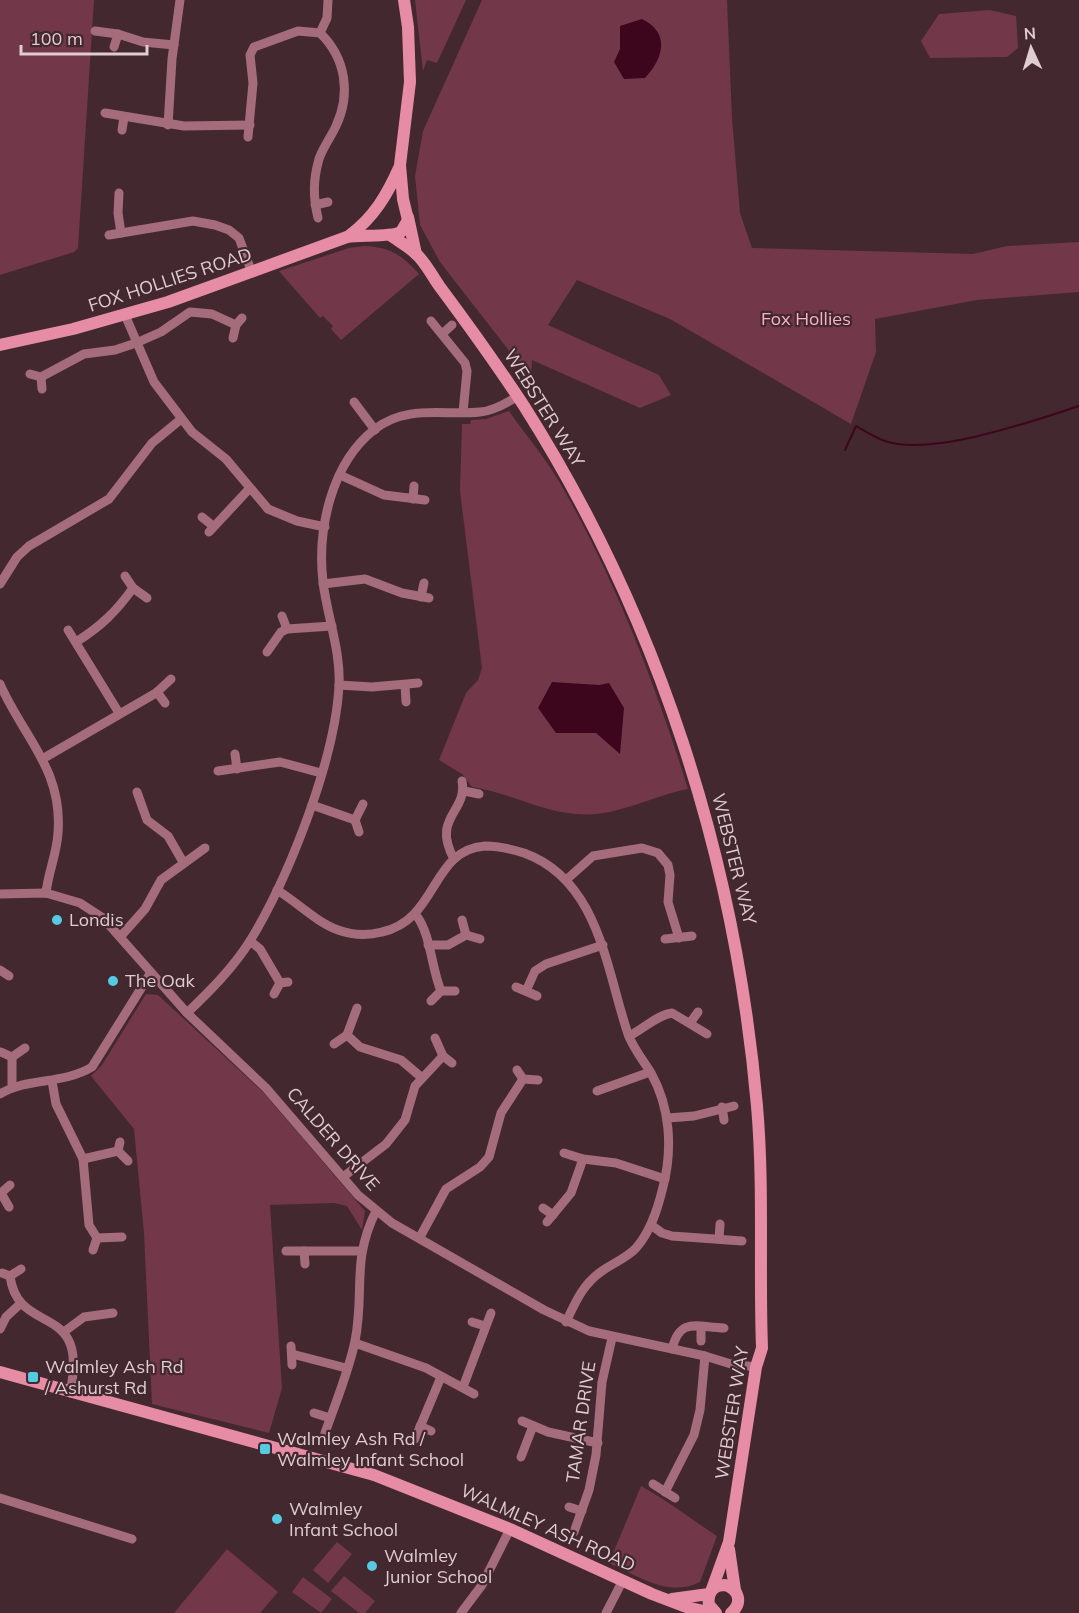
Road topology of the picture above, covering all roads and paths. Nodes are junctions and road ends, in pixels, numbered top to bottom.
1 (180, 0) edge
2 (328, 0) edge
3 (404, 0) edge
4 (95, 31) dead end
5 (320, 33) junction
6 (118, 34) junction
7 (174, 45) junction
8 (114, 47) dead end
9 (105, 113) dead end
10 (124, 117) junction
11 (168, 125) junction
12 (250, 125) junction
13 (122, 130) dead end
14 (248, 137) dead end
15 (400, 165) junction
16 (119, 193) dead end
17 (328, 202) dead end
18 (315, 205) junction
19 (377, 209) junction
20 (406, 213) junction
21 (318, 218) dead end
22 (122, 232) junction
23 (109, 235) dead end
24 (388, 235) junction
25 (347, 237) junction
26 (416, 254) junction
27 (252, 273) junction
28 (125, 315) junction
29 (431, 321) dead end
30 (452, 325) dead end
31 (442, 334) junction
32 (233, 338) dead end
33 (136, 343) junction
34 (0, 345) edge
35 (30, 374) dead end
36 (41, 377) junction
37 (42, 388) dead end
38 (518, 396) junction
39 (354, 402) dead end
40 (463, 412) junction
41 (180, 420) junction
42 (375, 430) junction
43 (340, 475) junction
44 (414, 486) dead end
45 (249, 489) junction
46 (413, 499) junction
47 (424, 500) dead end
48 (202, 517) dead end
49 (326, 526) junction
50 (125, 576) dead end
51 (423, 583) dead end
52 (0, 584) edge
53 (323, 584) junction
54 (133, 588) junction
55 (147, 598) dead end
56 (282, 616) dead end
57 (332, 626) junction
58 (287, 629) junction
59 (68, 630) dead end
60 (75, 642) junction
61 (267, 652) dead end
62 (171, 679) dead end
63 (418, 683) dead end
64 (0, 684) edge
65 (339, 685) junction
66 (405, 685) junction
67 (158, 692) junction
68 (3, 700) edge
69 (406, 702) dead end
70 (165, 703) dead end
71 (119, 713) junction
72 (235, 754) dead end
73 (44, 758) junction
74 (237, 769) junction
75 (218, 771) dead end
76 (321, 773) junction
77 (137, 792) dead end
78 (479, 794) dead end
79 (363, 804) dead end
80 (312, 806) junction
81 (355, 820) junction
82 (358, 832) dead end
83 (204, 848) dead end
84 (454, 859) junction
85 (183, 862) junction
86 (566, 879) junction
87 (277, 890) junction
88 (46, 892) junction
89 (0, 894) edge
90 (416, 915) junction
91 (462, 921) dead end
92 (466, 935) junction
93 (121, 936) junction
94 (692, 936) dead end
95 (679, 938) junction
96 (480, 939) dead end
97 (666, 939) dead end
98 (250, 941) junction
99 (428, 945) junction
100 (603, 945) junction
101 (0, 970) edge
102 (150, 974) junction
103 (9, 976) dead end
104 (441, 991) junction
105 (455, 991) dead end
106 (274, 994) dead end
107 (537, 996) dead end
108 (431, 1001) dead end
109 (357, 1008) dead end
110 (698, 1012) dead end
111 (187, 1013) junction
112 (690, 1023) junction
113 (707, 1034) dead end
114 (347, 1035) junction
115 (628, 1036) junction
116 (435, 1038) dead end
117 (334, 1044) dead end
118 (25, 1048) dead end
119 (0, 1052) edge
120 (443, 1056) junction
121 (12, 1057) junction
122 (452, 1063) dead end
123 (517, 1070) dead end
124 (650, 1072) junction
125 (421, 1077) junction
126 (523, 1079) junction
127 (538, 1080) dead end
128 (52, 1081) junction
129 (602, 1086) dead end
130 (12, 1088) junction
131 (0, 1094) edge
132 (734, 1106) dead end
133 (722, 1107) junction
134 (668, 1118) junction
135 (724, 1120) dead end
136 (564, 1153) dead end
137 (82, 1159) junction
138 (583, 1159) junction
139 (128, 1161) dead end
140 (343, 1177) junction
141 (665, 1179) junction
142 (10, 1185) dead end
143 (1, 1193) edge
144 (9, 1207) dead end
145 (543, 1208) dead end
146 (376, 1211) junction
147 (720, 1224) dead end
148 (651, 1225) junction
149 (122, 1237) dead end
150 (420, 1237) junction
151 (97, 1238) junction
152 (719, 1239) junction
153 (742, 1241) dead end
154 (93, 1250) dead end
155 (286, 1251) dead end
156 (304, 1251) junction
157 (360, 1251) junction
158 (305, 1264) dead end
159 (21, 1269) dead end
160 (20, 1304) junction
161 (88, 1304) dead end
162 (113, 1313) dead end
163 (490, 1313) dead end
164 (89, 1315) junction
165 (472, 1322) dead end
166 (566, 1322) junction
167 (485, 1326) junction
168 (701, 1327) junction
169 (724, 1328) dead end
170 (0, 1329) edge
171 (65, 1331) junction
172 (612, 1338) junction
173 (700, 1341) dead end
174 (355, 1343) junction
175 (672, 1349) junction
176 (705, 1356) junction
177 (291, 1365) dead end
178 (756, 1367) junction
179 (346, 1368) junction
180 (0, 1371) edge
181 (441, 1377) junction
182 (463, 1387) junction
183 (70, 1393) junction
184 (474, 1394) dead end
185 (314, 1413) dead end
186 (330, 1418) junction
187 (522, 1421) dead end
188 (420, 1426) junction
189 (533, 1426) junction
190 (431, 1431) dead end
191 (325, 1433) dead end
192 (415, 1439) dead end
193 (598, 1443) junction
194 (521, 1457) dead end
195 (653, 1484) dead end
196 (665, 1492) junction
197 (0, 1498) edge
198 (675, 1498) dead end
199 (569, 1507) dead end
200 (582, 1511) junction
201 (510, 1529) junction
202 (574, 1532) dead end
203 (132, 1539) dead end
204 (729, 1542) junction
205 (623, 1580) junction
206 (711, 1592) junction
207 (737, 1593) junction
208 (666, 1599) junction
209 (689, 1610) edge
210 (461, 1613) edge
211 (606, 1613) edge
212 (715, 1613) edge
213 (731, 1613) edge
214 (743, 1613) edge

1 - 7 street
2 - 5 street
3 - 15 street
4 - 6 street
5 - 12 street
5 - 18 street
6 - 7 street
6 - 8 street
7 - 11 street
9 - 10 street
10 - 11 street
10 - 13 street
11 - 12 street
12 - 14 street
15 - 19 street
15 - 20 street, WEBSTER WAY
16 - 22 street
17 - 18 street
18 - 21 street
19 - 20 street
19 - 24 street
19 - 25 street, FOX HOLLIES ROAD
20 - 24 street
20 - 26 street, WEBSTER WAY
22 - 23 street
22 - 27 street
24 - 25 street, FOX HOLLIES ROAD
24 - 26 street, WEBSTER WAY
25 - 27 street, FOX HOLLIES ROAD
26 - 38 street, WEBSTER WAY
27 - 28 street, FOX HOLLIES ROAD
28 - 33 street
28 - 34 street, FOX HOLLIES ROAD
29 - 31 street
30 - 31 street
31 - 40 street
32 - 33 street
33 - 36 street
33 - 41 street
35 - 36 street
36 - 37 street
38 - 40 street
38 - 178 street, WEBSTER WAY
39 - 42 street
40 - 42 street
41 - 45 street
41 - 52 street
42 - 43 street
43 - 46 street
43 - 49 street
44 - 46 street
45 - 48 street
45 - 49 street
46 - 47 street
49 - 53 street
50 - 54 street
51 - 53 street
53 - 57 street
54 - 55 street
54 - 60 street
56 - 58 street
57 - 58 street
57 - 65 street
58 - 61 street
59 - 60 street
60 - 71 street
62 - 67 street
63 - 66 street
64 - 68 street
65 - 66 street
65 - 76 street
66 - 69 street
67 - 70 street
67 - 71 street
68 - 73 street
71 - 73 street
72 - 74 street
73 - 88 street
74 - 75 street
74 - 76 street
76 - 80 street
77 - 85 street
78 - 84 street
79 - 81 street
80 - 81 street
80 - 87 street
81 - 82 street
83 - 85 street
84 - 86 street
84 - 90 street
85 - 93 street
86 - 95 street
86 - 100 street
87 - 90 street
87 - 98 street
88 - 89 street, CALDER DRIVE
88 - 93 street, CALDER DRIVE
90 - 99 street
91 - 92 street
92 - 96 street
92 - 99 street
93 - 102 street, CALDER DRIVE
94 - 95 street
95 - 97 street
98 - 106 street
98 - 111 street
99 - 104 street
100 - 107 street
100 - 115 street
101 - 103 street
102 - 111 street, CALDER DRIVE
102 - 128 street
104 - 105 street
104 - 108 street
109 - 114 street
110 - 112 street
111 - 140 street, CALDER DRIVE
112 - 113 street
112 - 115 street
114 - 117 street
114 - 125 street
115 - 124 street
116 - 120 street
118 - 121 street
119 - 121 street
120 - 122 street
120 - 125 street
121 - 130 street
123 - 126 street
124 - 129 street
124 - 134 street
125 - 140 street
126 - 127 street
126 - 150 street
128 - 130 street
128 - 137 street
130 - 131 street
132 - 133 street
133 - 134 street
133 - 135 street
134 - 141 street
136 - 138 street
137 - 139 street
137 - 151 street
138 - 141 street
138 - 145 street
140 - 146 street, CALDER DRIVE
141 - 148 street
142 - 143 street
143 - 144 street
146 - 150 street, CALDER DRIVE
146 - 157 street
147 - 152 street
148 - 152 street
148 - 166 street
149 - 151 street
150 - 166 street, CALDER DRIVE
151 - 154 street
152 - 153 street
155 - 156 street
156 - 157 street
156 - 158 street
157 - 174 street
159 - 160 street
160 - 170 street
160 - 171 street
161 - 164 street
162 - 164 street
163 - 167 street
164 - 171 street
165 - 167 street
166 - 172 street, CALDER DRIVE
167 - 182 street
168 - 169 street
168 - 173 street
168 - 175 street
171 - 183 street
172 - 175 street, CALDER DRIVE
172 - 193 street, TAMAR DRIVE
174 - 179 street
174 - 181 street
175 - 176 street, CALDER DRIVE
176 - 178 street, CALDER DRIVE
176 - 196 street
177 - 179 street
178 - 204 street, WEBSTER WAY
179 - 186 street
180 - 183 street, WALMLEY ASH ROAD
181 - 182 street
181 - 188 street
182 - 184 street
183 - 201 street, WALMLEY ASH ROAD
185 - 186 street
186 - 191 street
187 - 189 street
188 - 190 street
188 - 192 street
189 - 193 street
189 - 194 street
193 - 200 street, TAMAR DRIVE
195 - 196 street
196 - 198 street
197 - 203 street
199 - 200 street, TAMAR DRIVE
200 - 202 street, TAMAR DRIVE
201 - 205 street, WALMLEY ASH ROAD
201 - 210 street
204 - 206 street, WEBSTER WAY
204 - 207 street, WEBSTER WAY
205 - 208 street, WALMLEY ASH ROAD
205 - 211 street
206 - 207 street, WALMLEY ASH ROAD
206 - 208 street, WALMLEY ASH ROAD
206 - 212 street
207 - 213 street
207 - 214 street
208 - 209 street, WALMLEY ASH ROAD
209 - 212 street, WALMLEY ASH ROAD

